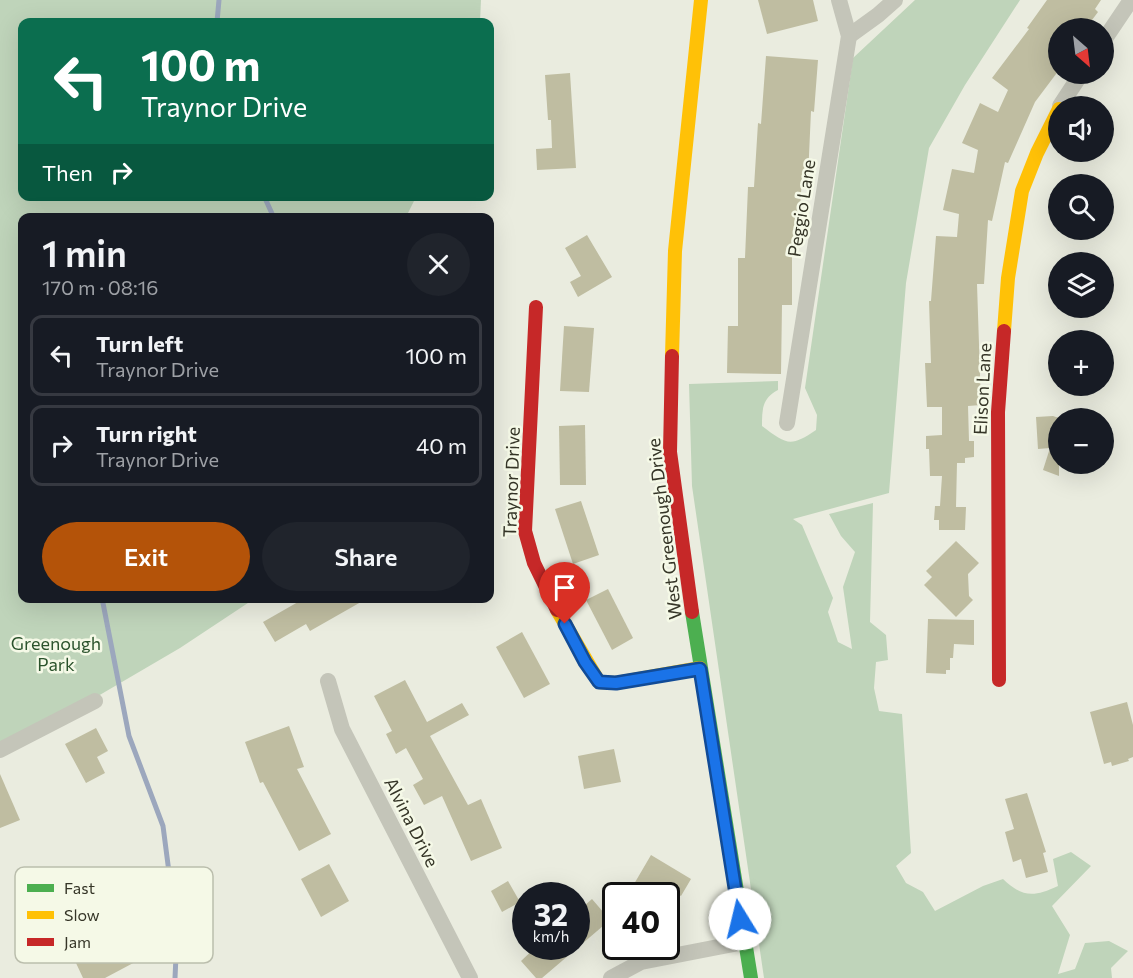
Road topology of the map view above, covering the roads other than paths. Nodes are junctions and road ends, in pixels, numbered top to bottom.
1 (701, 0) edge
2 (839, 0) edge
3 (895, 0) edge
4 (1131, 0) edge
5 (1114, 25) edge
6 (849, 36) junction
7 (1048, 131) edge
8 (536, 307) dead end
9 (787, 423) dead end
10 (700, 669) junction
11 (999, 680) dead end
12 (328, 681) dead end
13 (95, 701) dead end
14 (0, 750) edge
15 (744, 942) junction
16 (470, 978) edge
17 (611, 978) edge
18 (750, 978) edge

1 - 10 street, West Greenough Drive
2 - 6 street, Peggio Lane
3 - 6 street
4 - 5 street
6 - 9 street, Peggio Lane
7 - 11 street, Elison Lane
8 - 10 street, Traynor Drive
10 - 15 street, West Greenough Drive
12 - 16 street, Alvina Drive
13 - 14 street
15 - 17 street
15 - 18 street, West Greenough Drive

